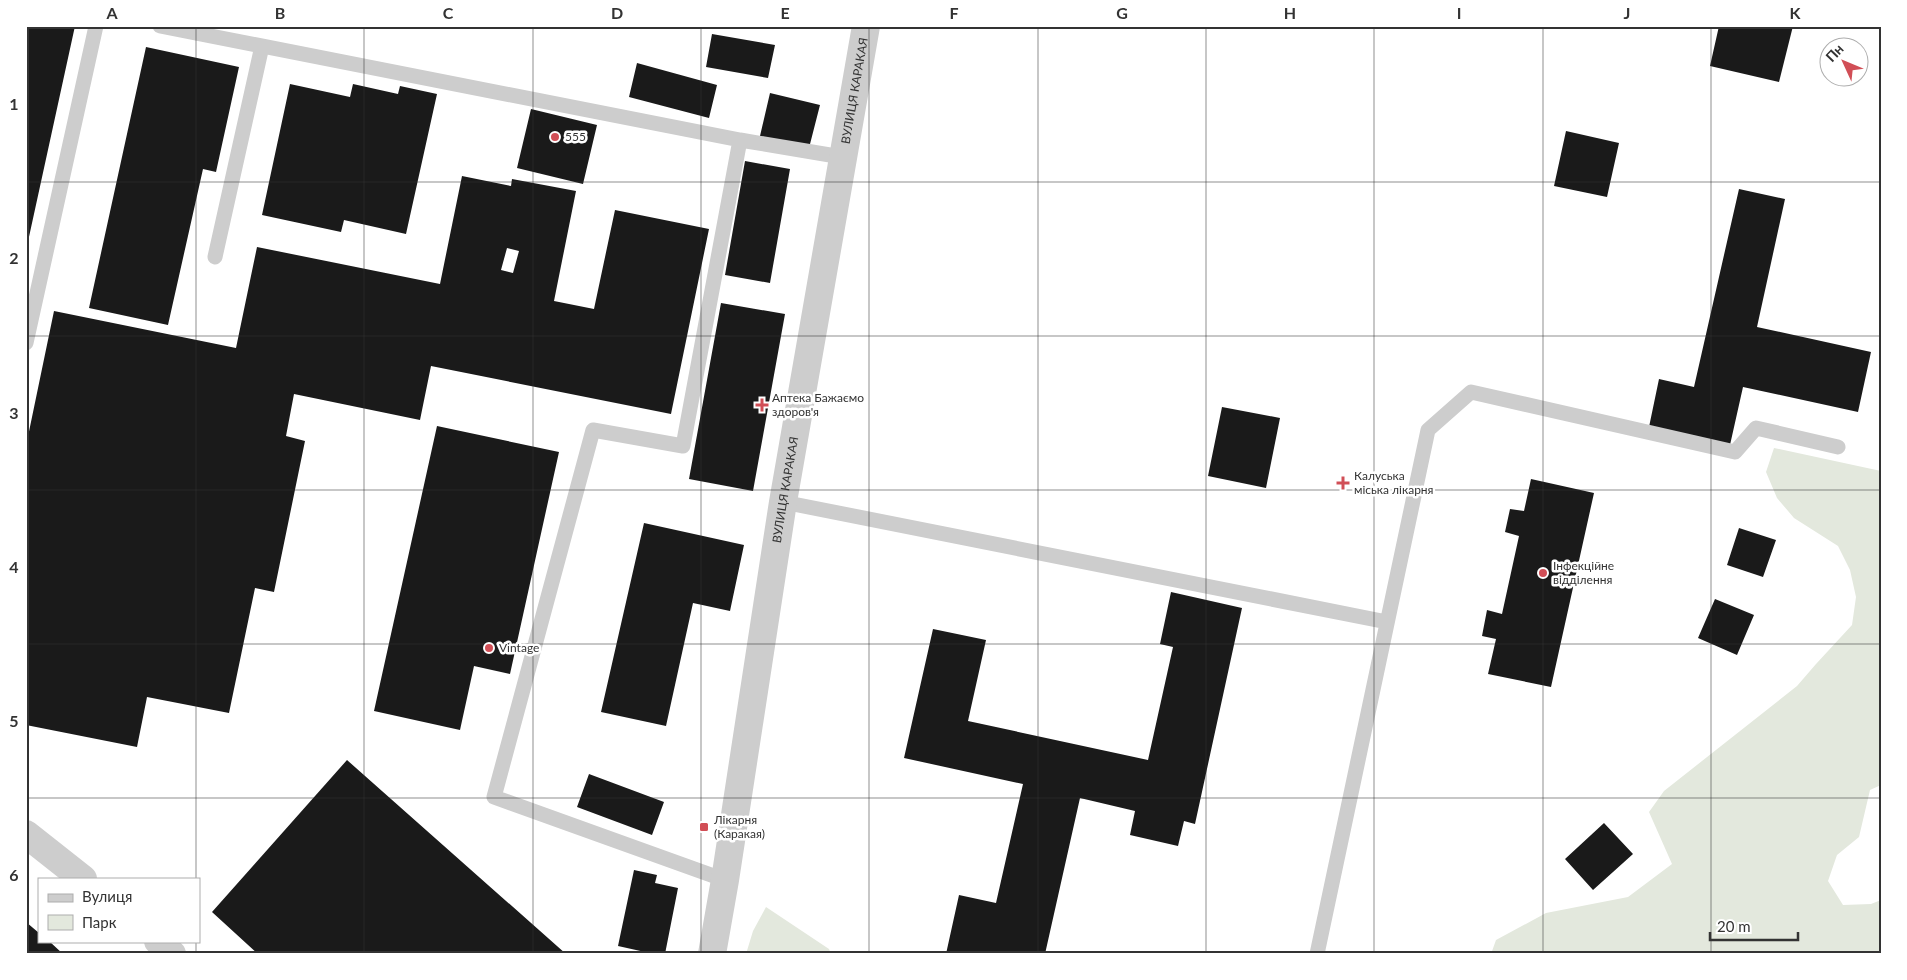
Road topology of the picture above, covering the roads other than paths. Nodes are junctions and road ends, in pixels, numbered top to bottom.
1 (96, 26) edge
2 (160, 26) edge
3 (866, 26) edge
4 (262, 46) junction
5 (740, 140) junction
6 (842, 157) junction
7 (216, 258) dead end
8 (26, 343) edge
9 (1838, 446) dead end
10 (783, 502) junction
11 (1387, 622) junction
12 (26, 834) edge
13 (82, 878) edge
14 (725, 880) junction
15 (159, 942) edge
16 (172, 954) edge
17 (712, 954) edge
18 (1317, 954) edge

1 - 8 lane
2 - 4 lane
3 - 6 street, ВУЛИЦЯ КАРАКАЯ
4 - 5 lane
4 - 7 lane
5 - 6 lane
5 - 14 lane
6 - 10 street, ВУЛИЦЯ КАРАКАЯ
9 - 11 lane
10 - 11 lane
10 - 14 street, ВУЛИЦЯ КАРАКАЯ
11 - 18 lane
12 - 13 street
14 - 17 street, ВУЛИЦЯ КАРАКАЯ
15 - 16 street

